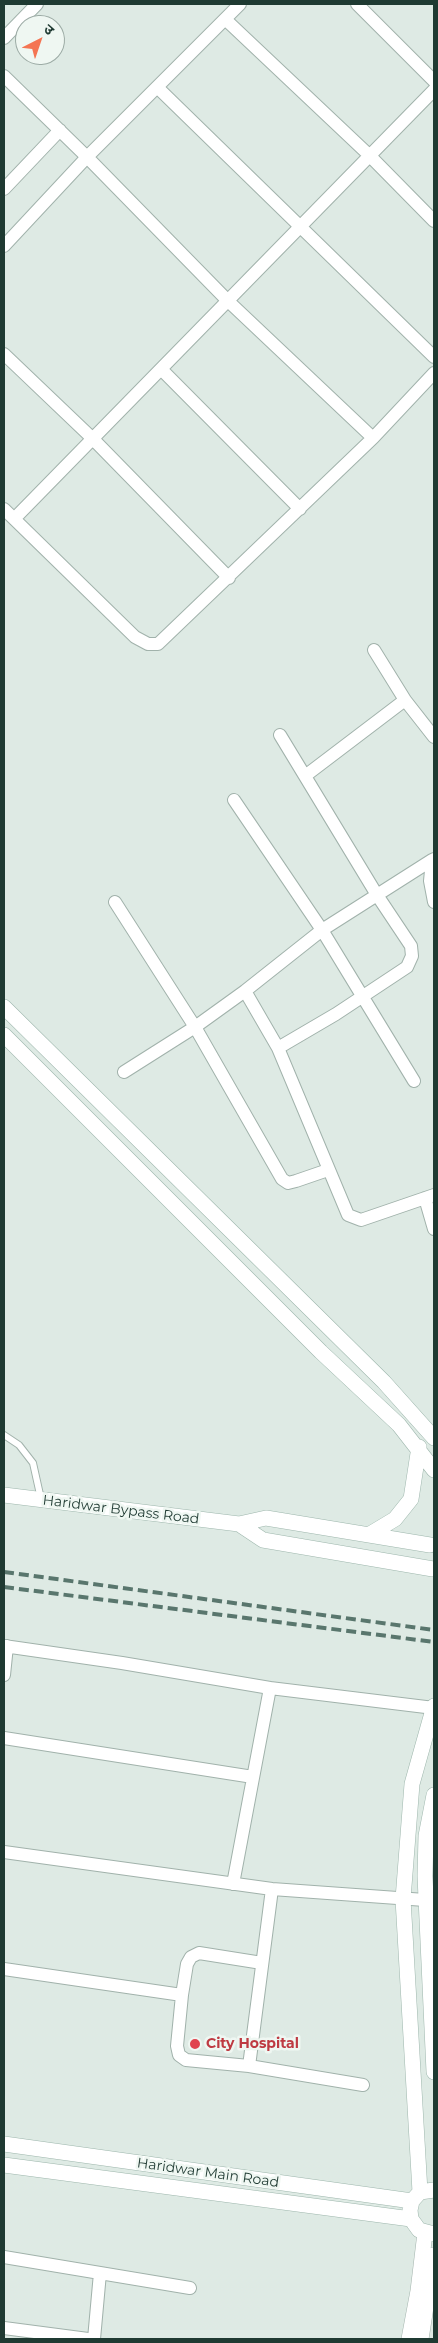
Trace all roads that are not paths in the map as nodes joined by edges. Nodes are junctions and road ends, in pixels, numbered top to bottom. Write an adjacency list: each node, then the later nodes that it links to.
1 (37, 4): 5 (street)
2 (240, 4): 4 (street)
3 (356, 4): 7 (street)
4 (225, 19): 8 (street); 11 (street)
5 (4, 38)
6 (4, 76): 10 (street)
7 (434, 81)
8 (157, 87): 12 (street); 15 (street)
9 (434, 90): 11 (street)
10 (60, 130): 12 (street); 13 (street)
11 (369, 155): 14 (street); 15 (street)
12 (87, 157): 16 (street); 17 (street)
13 (4, 189)
14 (434, 221)
15 (299, 226): 17 (street); 19 (street)
16 (4, 246)
17 (227, 300): 20 (street); 23 (street)
18 (4, 354): 22 (street)
19 (434, 357)
20 (161, 369): 22 (street); 25 (street)
21 (434, 372): 23 (street)
22 (92, 438): 26 (street); 27 (street)
23 (374, 438): 25 (street)
24 (4, 509): 26 (street)
25 (300, 509): 27 (street)
26 (14, 519): 27 (street)
27 (229, 578)
28 (374, 650): 29 (street)
29 (405, 700): 31 (street); 32 (street)
30 (280, 734): 32 (street)
31 (434, 737)
32 (305, 776): 35 (street)
33 (234, 800): 38 (street)
34 (433, 860): 35 (street); 37 (street)
35 (377, 895): 38 (street); 40 (street)
36 (115, 902): 42 (street)
37 (434, 902)
38 (322, 930): 39 (street); 40 (street)
39 (246, 991): 42 (street); 44 (street)
40 (364, 995): 44 (street); 46 (street)
41 (4, 1007): 51 (main road)
42 (195, 1027): 45 (street); 47 (street)
43 (4, 1035): 52 (main road)
44 (278, 1048): 47 (street)
45 (124, 1072)
46 (414, 1081)
47 (328, 1170): 48 (street)
48 (430, 1196): 49 (street)
49 (434, 1229)
50 (4, 1435): 55 (lane)
51 (434, 1438)
52 (419, 1447): 53 (main road); 57 (main road)
53 (434, 1470)
54 (4, 1495): 55 (main road, Haridwar Bypass Road)
55 (41, 1500): 56 (main road, Haridwar Bypass Road)
56 (239, 1524): 57 (main road, Haridwar Bypass Road); 59 (main road, Haridwar Bypass Road)
57 (370, 1534): 58 (main road, Haridwar Bypass Road)
58 (432, 1541): 59 (main road)
59 (434, 1570)
60 (5, 1646): 61 (street); 62 (street)
61 (4, 1674)
62 (270, 1688): 63 (street); 65 (street)
63 (434, 1707): 70 (main road)
64 (4, 1738): 65 (street)
65 (253, 1777): 68 (street)
66 (434, 1794): 71 (main road)
67 (4, 1854): 68 (street)
68 (233, 1884): 69 (street)
69 (272, 1889): 70 (street); 72 (street)
70 (403, 1899): 71 (street); 81 (main road)
71 (425, 1900): 76 (main road)
72 (262, 1963): 74 (street); 75 (street)
73 (4, 1969): 74 (street)
74 (182, 1995): 75 (street)
75 (249, 2066): 78 (street)
76 (434, 2066): 77 (main road)
77 (434, 2072)
78 (363, 2085)
79 (4, 2144): 81 (main road, Haridwar Main Road)
80 (4, 2165): 82 (main road, Haridwar Main Road)
81 (422, 2194): 82 (main road)
82 (411, 2219): 83 (main road)
83 (430, 2234): 93 (main road)
84 (434, 2255): 88 (main road)
85 (4, 2257): 86 (street)
86 (100, 2273): 87 (street); 92 (street)
87 (190, 2288)
88 (430, 2319): 94 (main road)
89 (4, 2328): 90 (street)
90 (21, 2335): 91 (street)
91 (88, 2339)
92 (94, 2339)
93 (409, 2339)
94 (421, 2339)

